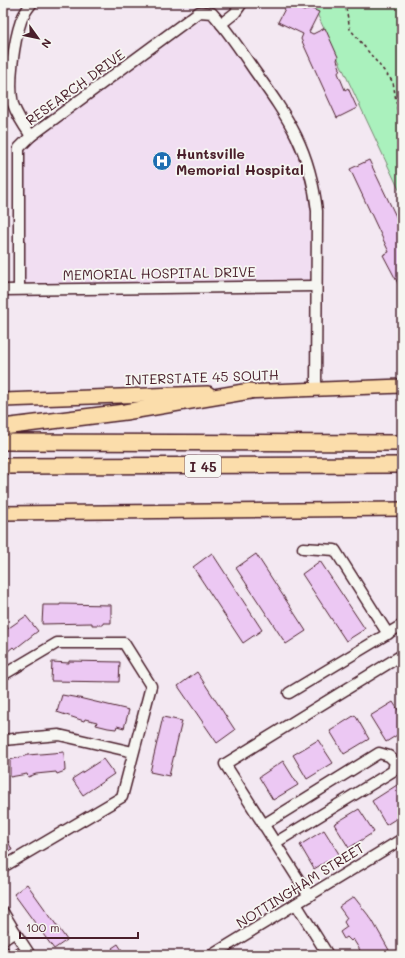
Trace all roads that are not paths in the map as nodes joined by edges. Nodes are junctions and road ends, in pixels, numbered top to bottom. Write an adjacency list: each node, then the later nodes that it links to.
1 (32, 3): 4 (street)
2 (242, 3): 3 (street)
3 (221, 24): 5 (street, RESEARCH DRIVE); 6 (street)
4 (7, 82): 5 (street)
5 (31, 136): 7 (street, RESEARCH DRIVE)
6 (316, 286): 7 (street, MEMORIAL HOSPITAL DRIVE); 10 (street)
7 (19, 289): 8 (street, MEMORIAL HOSPITAL DRIVE)
8 (3, 290)
9 (402, 386): 10 (main road, INTERSTATE 45 SOUTH)
10 (316, 389): 11 (main road, INTERSTATE 45 SOUTH)
11 (250, 391): 12 (main road, INTERSTATE 45 SOUTH); 13 (highway)
12 (3, 400)
13 (3, 427)
14 (3, 442): 15 (highway, I 45)
15 (402, 443)
16 (402, 465): 17 (highway, I 45)
17 (3, 466)
18 (402, 509): 19 (main road)
19 (3, 513)
20 (303, 548): 22 (street)
21 (402, 625): 22 (street)
22 (388, 634): 25 (street)
23 (402, 655): 29 (street)
24 (3, 675): 27 (street)
25 (289, 693)
26 (3, 740): 27 (street)
27 (134, 752): 32 (street)
28 (398, 759): 29 (street); 31 (street)
29 (263, 825): 31 (street)
30 (402, 839): 33 (street, NOTTINGHAM STREET)
31 (275, 843): 33 (street)
32 (3, 867)
33 (309, 896): 34 (street, NOTTINGHAM STREET)
34 (296, 904): 41 (street, NOTTINGHAM STREET); 42 (street)
35 (3, 912): 36 (street)
36 (15, 932): 37 (street); 40 (street)
37 (3, 940)
38 (3, 951): 39 (street)
39 (5, 955)
40 (30, 955)
41 (212, 955)
42 (328, 955)

